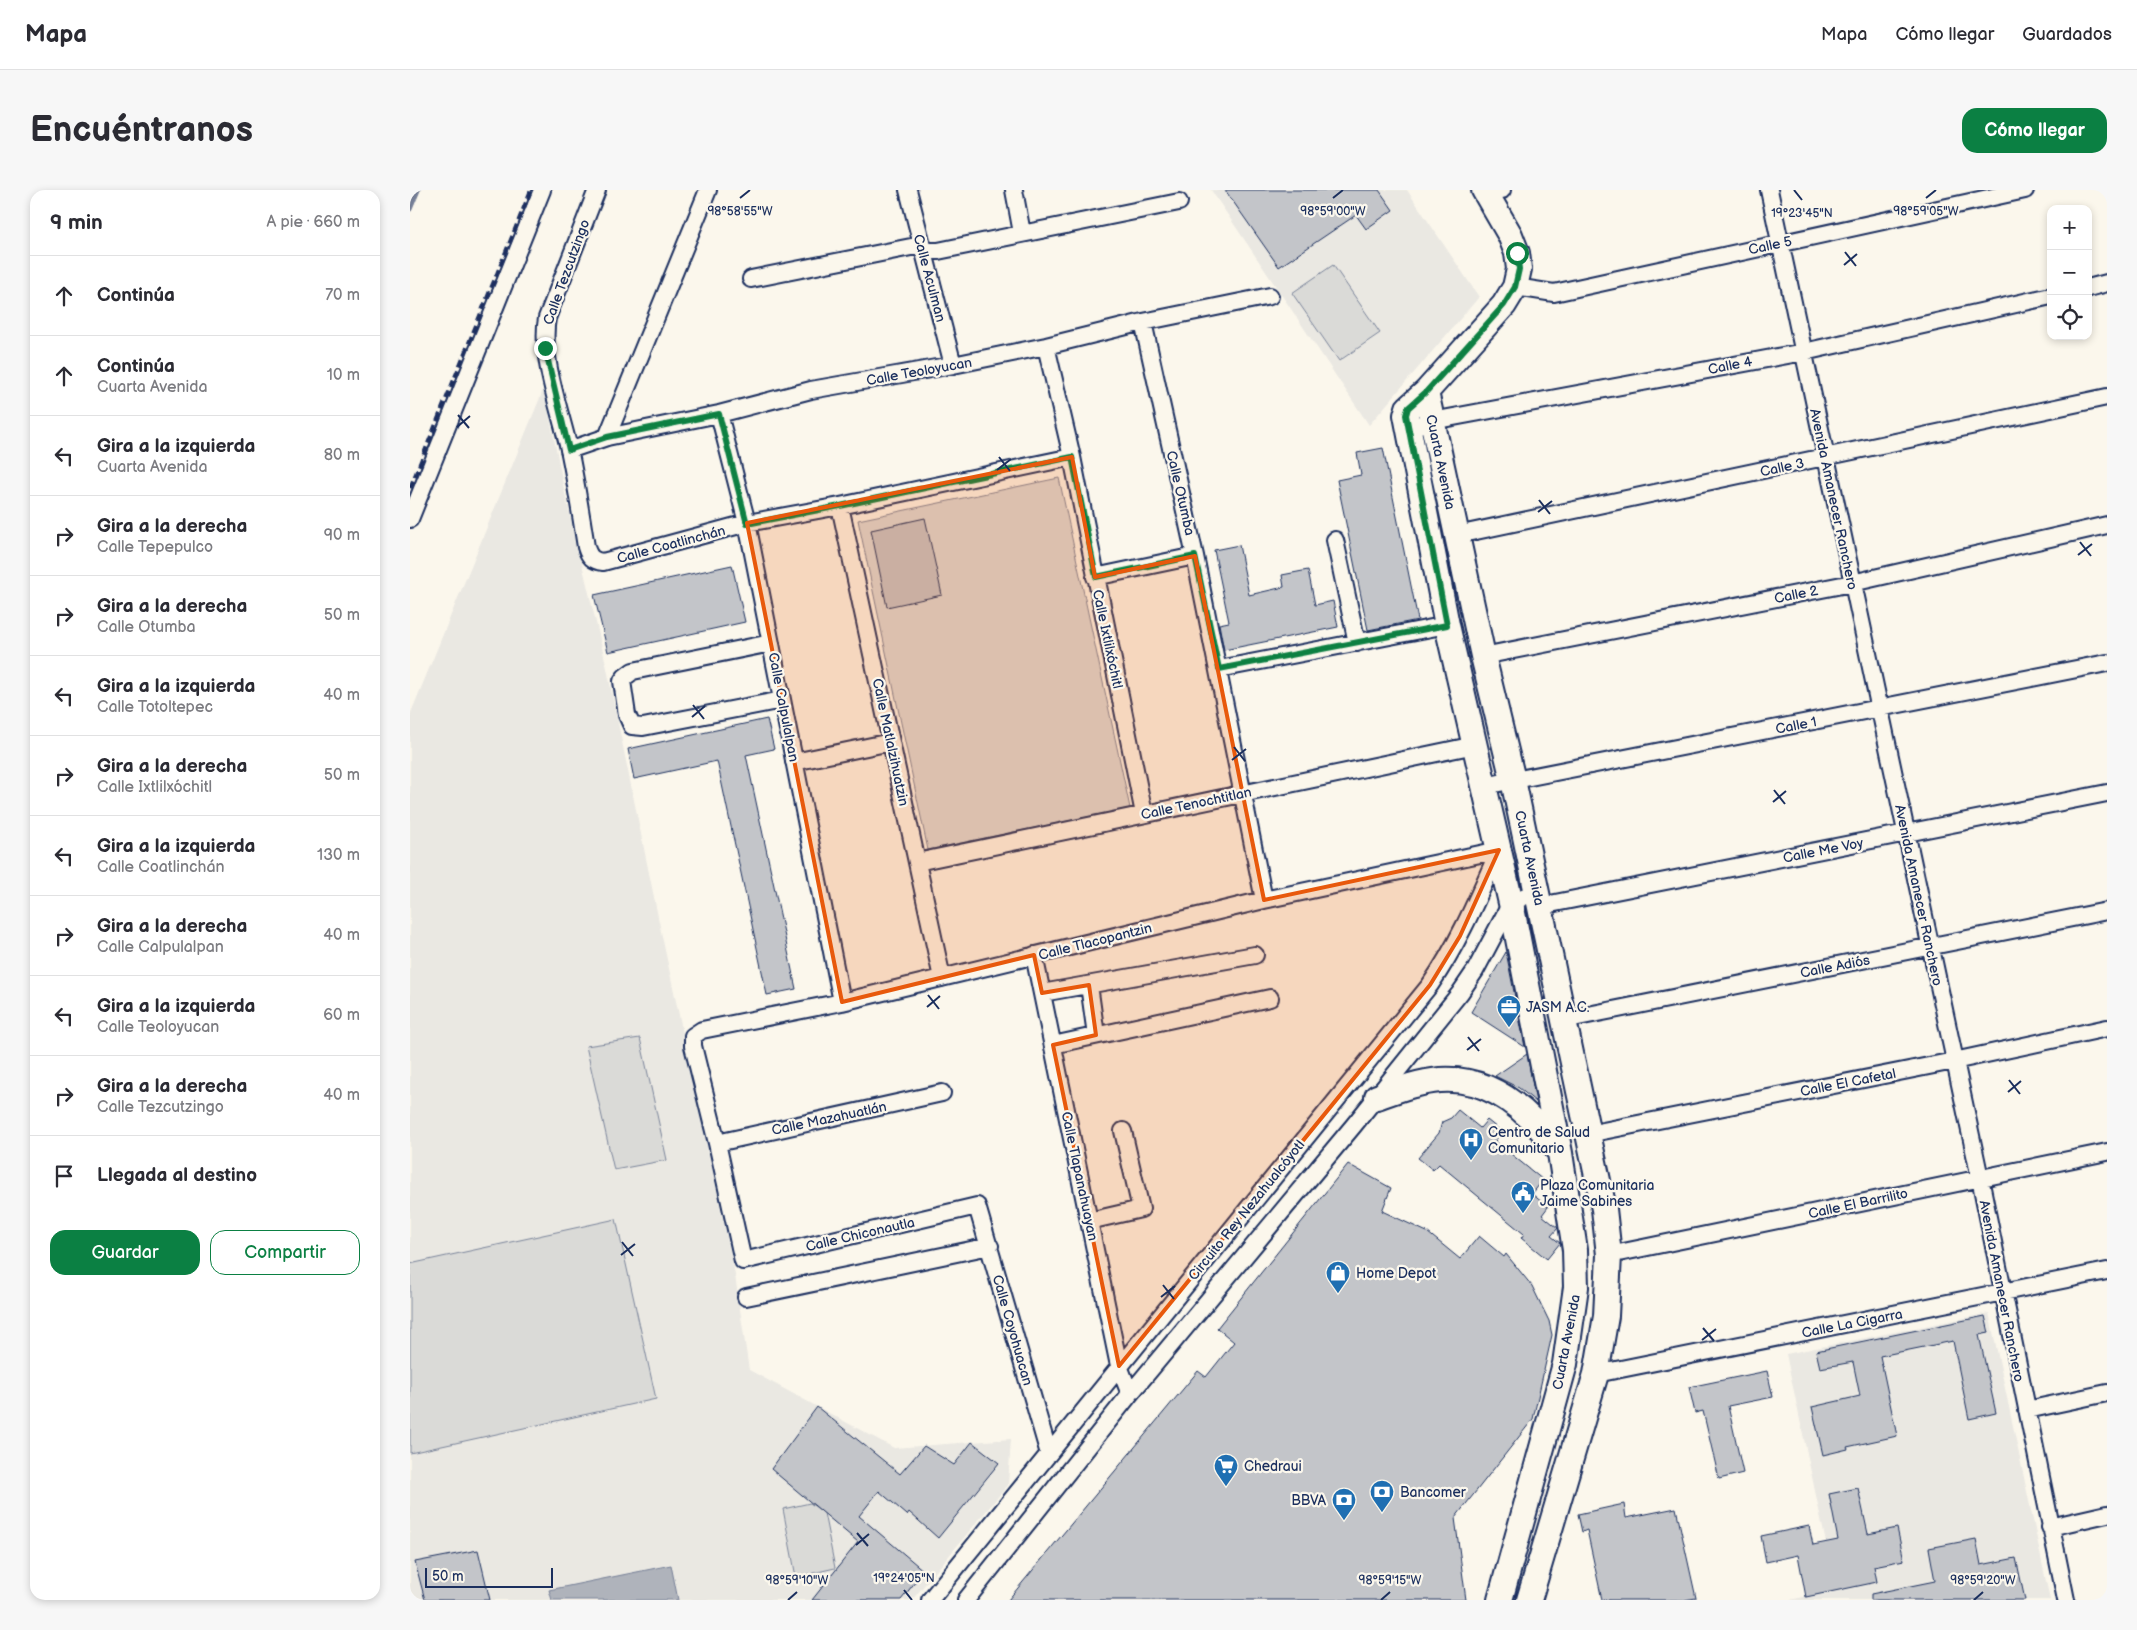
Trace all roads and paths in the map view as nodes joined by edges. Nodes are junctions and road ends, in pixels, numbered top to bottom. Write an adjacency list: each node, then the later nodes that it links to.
1 (542, 190): 33 (street)
2 (597, 190): 29 (street, Calle Tezcutzingo)
3 (708, 190): 28 (street)
4 (908, 190): 12 (street, Calle Aculman)
5 (1014, 190): 10 (street)
6 (1769, 190): 11 (street, Avenida Amanecer Ranchero)
7 (2025, 190): 11 (street, Calle 5)
8 (1491, 191): 15 (main road)
9 (1179, 202): 10 (street)
10 (1022, 233): 12 (street)
11 (1780, 243): 15 (street, Calle 5); 21 (street, Avenida Amanecer Ranchero)
12 (921, 245): 13 (street); 22 (street, Calle Aculman)
13 (751, 279)
14 (2107, 283): 16 (street)
15 (1515, 287): 23 (main road)
16 (2092, 287)
17 (1270, 296): 19 (street, Calle Teoloyucan)
18 (2047, 297): 21 (street, Calle 4)
19 (1143, 322): 20 (street, Calle Teoloyucan); 38 (street, Calle Otumba)
20 (1046, 346): 22 (street, Calle Teoloyucan); 30 (street, Calle Ixtlilxóchitl)
21 (1804, 352): 26 (street, Calle 4); 31 (street, Avenida Amanecer Ranchero)
22 (954, 365): 25 (street, Calle Teoloyucan)
23 (1426, 392): 26 (main road, Cuarta Avenida); 27 (main road, Cuarta Avenida)
24 (2107, 397): 31 (street, Calle 3)
25 (719, 414): 28 (street, Calle Teoloyucan); 34 (street, Calle Calpulalpan)
26 (1432, 421): 27 (street, Calle 4); 36 (main road, Cuarta Avenida)
27 (1408, 428): 42 (main road, Cuarta Avenida)
28 (607, 437): 29 (street, Calle Teoloyucan)
29 (569, 450): 39 (street, Calle Tezcutzingo)
30 (1072, 457): 32 (street, Calle Coatlinchán); 40 (street, Calle Ixtlilxóchitl)
31 (1826, 457): 36 (street, Calle 3); 41 (street, Avenida Amanecer Ranchero)
32 (840, 506): 34 (street, Calle Coatlinchán); 50 (street, Calle Matlalzihuatzin)
33 (410, 519)
34 (747, 524): 39 (street, Calle Coatlinchán); 43 (street, Calle Calpulalpan)
35 (2107, 525): 41 (street, Calle 2)
36 (1457, 535): 45 (main road, Cuarta Avenida)
37 (1335, 540): 44 (street)
38 (1195, 556): 40 (street); 47 (street, Calle Otumba)
39 (593, 560)
40 (1096, 577): 57 (street, Calle Ixtlilxóchitl)
41 (1852, 583): 45 (street, Calle 2); 49 (street, Avenida Amanecer Ranchero)
42 (1447, 625): 44 (street); 51 (main road, Cuarta Avenida)
43 (771, 643): 48 (street, Calle Calpulalpan); 48 (street)
44 (1357, 644): 47 (street)
45 (1483, 656): 53 (main road, Cuarta Avenida)
46 (2107, 664): 49 (street, Calle 1)
47 (1219, 669): 56 (street, Calle Otumba)
48 (782, 700): 52 (street, Calle Calpulalpan)
49 (1880, 708): 53 (street, Calle 1); 58 (street, Avenida Amanecer Ranchero)
50 (891, 742): 52 (street); 60 (street, Calle Matlalzihuatzin)
51 (1475, 745): 54 (main road, Cuarta Avenida); 56 (street, Calle Tenochtitlan)
52 (794, 762): 72 (street, Calle Calpulalpan)
53 (1513, 780): 54 (street, Calle 1); 61 (main road, Cuarta Avenida)
54 (1484, 786): 59 (main road, Cuarta Avenida)
55 (2107, 793): 58 (street, Calle Me Voy)
56 (1242, 794): 57 (street, Calle Tenochtitlan); 62 (street, Calle Otumba)
57 (1144, 814): 60 (street, Calle Tenochtitlan)
58 (1906, 834): 61 (street, Calle Me Voy); 65 (street, Avenida Amanecer Ranchero)
59 (1499, 850): 62 (street, Calle Tlacopantzin); 63 (main road, Cuarta Avenida); 93 (street, Circuito Rey Nezahualcóyotl)
60 (917, 862): 68 (street, Calle Matlalzihuatzin)
61 (1538, 899): 63 (street); 73 (main road, Cuarta Avenida)
62 (1264, 900): 67 (street, Calle Tlacopantzin)
63 (1511, 903): 79 (street, Circuito Rey Nezahualcóyotl); 84 (main road, Cuarta Avenida)
64 (2107, 911): 65 (street, Calle Adiós)
65 (1931, 947): 73 (street, Calle Adiós); 77 (street, Avenida Amanecer Ranchero)
66 (1254, 955): 69 (street)
67 (1034, 956): 68 (street, Calle Tlacopantzin); 70 (street, Calle Tlapanahuayan)
68 (942, 978): 72 (street, Calle Tlacopantzin)
69 (1089, 985): 70 (street); 75 (street)
70 (1042, 993): 76 (street, Calle Tlapanahuayan)
71 (1270, 998): 75 (street)
72 (842, 1002): 82 (street, Calle Tlacopantzin)
73 (1563, 1020): 81 (main road, Cuarta Avenida)
74 (2107, 1028): 77 (street, Calle El Cafetal)
75 (1096, 1035): 76 (street)
76 (1053, 1045): 87 (street, Calle Tlapanahuayan)
77 (1954, 1061): 81 (street, Calle El Cafetal); 85 (street, Avenida Amanecer Ranchero)
78 (942, 1093): 82 (street, Calle Mazahuatlán)
79 (1377, 1097): 84 (main road); 94 (street, Circuito Rey Nezahualcóyotl)
80 (1123, 1131): 87 (street)
81 (1588, 1134): 89 (main road, Cuarta Avenida)
82 (717, 1142): 86 (street, Calle Chiconautla)
83 (2107, 1152): 85 (street, Calle El Barrilito)
84 (1560, 1153): 103 (main road, Cuarta Avenida)
85 (1980, 1178): 89 (street, Calle El Barrilito); 91 (street, Avenida Amanecer Ranchero)
86 (977, 1206): 88 (street, Calle Coyohuacan)
87 (1089, 1221): 95 (street, Calle Tlapanahuayan)
88 (990, 1246): 92 (street); 100 (street, Calle Coyohuacan)
89 (1609, 1255): 96 (main road, Cuarta Avenida)
90 (2107, 1271): 91 (street, Calle La Cigarra)
91 (2002, 1292): 96 (street, Calle La Cigarra); 99 (street, Avenida Amanecer Ranchero)
92 (746, 1296)
93 (1172, 1300): 94 (street); 95 (street, Circuito Rey Nezahualcóyotl)
94 (1195, 1317): 98 (street, Circuito Rey Nezahualcóyotl)
95 (1119, 1366): 98 (street, Calle Tlapanahuayan); 100 (street, Circuito Rey Nezahualcóyotl)
96 (1596, 1374): 104 (main road, Cuarta Avenida)
97 (2107, 1393): 99 (street)
98 (1130, 1394): 106 (street, Circuito Rey Nezahualcóyotl)
99 (2027, 1410): 102 (street, Avenida Amanecer Ranchero)
100 (1049, 1454): 105 (street, Circuito Rey Nezahualcóyotl)
101 (2107, 1514): 102 (street)
102 (2050, 1527): 109 (street, Avenida Amanecer Ranchero)
103 (1519, 1530): 104 (main road); 107 (main road, Cuarta Avenida)
104 (1547, 1540): 108 (main road, Cuarta Avenida)
105 (930, 1600)
106 (966, 1600)
107 (1500, 1600)
108 (1529, 1600)
109 (2066, 1600)

